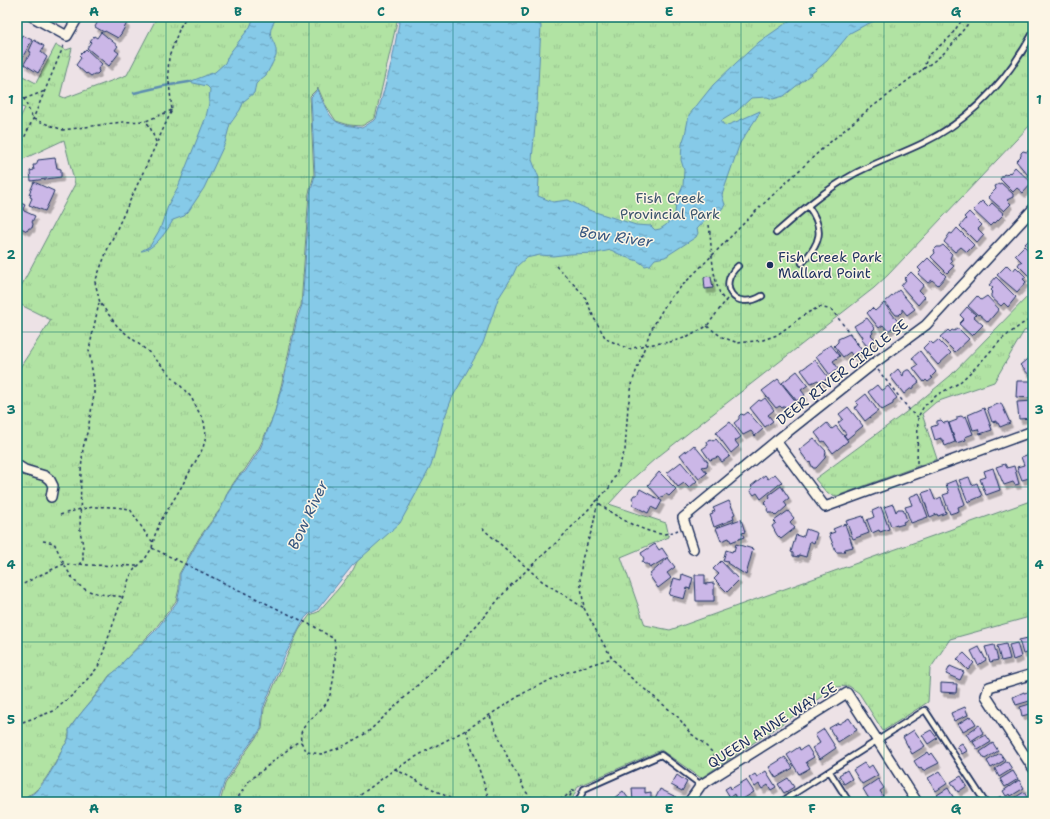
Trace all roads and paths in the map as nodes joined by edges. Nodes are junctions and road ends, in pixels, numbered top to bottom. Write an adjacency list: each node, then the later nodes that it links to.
1 (33, 17): 7 (street)
2 (78, 17): 7 (street)
3 (186, 17): 12 (path)
4 (964, 17): 8 (path)
5 (973, 17): 8 (path)
6 (1033, 33): 17 (lane)
7 (68, 36): 9 (path)
8 (923, 70): 21 (path)
9 (45, 91): 11 (path); 13 (path)
10 (17, 97): 11 (path)
11 (24, 99): 13 (path)
12 (172, 110): 14 (path); 15 (path)
13 (33, 119): 14 (path); 16 (path)
14 (146, 121): 15 (path)
15 (157, 142): 28 (path)
16 (17, 153)
17 (808, 206): 20 (lane); 22 (lane)
18 (1033, 209): 34 (street, DEER RIVER CIRCLE SE)
19 (709, 225): 21 (path)
20 (776, 233)
21 (712, 255): 27 (path); 32 (path)
22 (802, 263)
23 (556, 266): 32 (path)
24 (738, 266): 25 (lane)
25 (732, 293): 26 (lane); 27 (path)
26 (762, 296)
27 (726, 302): 31 (path)
28 (100, 303): 40 (path); 45 (path)
29 (837, 317): 31 (path)
30 (1033, 318): 36 (path)
31 (707, 326): 32 (path)
32 (645, 345): 38 (path)
33 (1033, 431): 36 (street, DEER RIVER CIRCLE SE)
34 (776, 440): 36 (street, DEER RIVER CIRCLE SE); 42 (street)
35 (17, 465): 37 (street)
36 (920, 472)
37 (51, 497)
38 (599, 498): 39 (path); 51 (path)
39 (599, 503): 42 (path); 54 (path)
40 (80, 508): 41 (path); 45 (path); 49 (path)
41 (60, 515)
42 (686, 527): 47 (street)
43 (482, 528): 51 (path)
44 (43, 541): 48 (path)
45 (153, 542): 46 (path)
46 (152, 548): 50 (path); 61 (path)
47 (693, 549)
48 (64, 564): 49 (path); 52 (path); 53 (path)
49 (80, 564): 50 (path)
50 (138, 566): 53 (path)
51 (528, 568): 54 (path); 61 (path)
52 (17, 594)
53 (123, 597): 58 (path)
54 (584, 608): 55 (path)
55 (612, 658): 57 (path); 64 (path)
56 (1033, 674): 62 (street)
57 (490, 716): 59 (path); 69 (path)
58 (17, 724)
59 (466, 730): 63 (path); 73 (path)
60 (878, 741): 64 (street, QUEEN ANNE WAY SE); 65 (lane); 82 (street, QUEEN ANNE WAY SE); 83 (lane)
61 (301, 742): 70 (path)
62 (1033, 768)
63 (395, 769): 71 (path); 72 (path)
64 (721, 772): 66 (street, QUEEN ANNE WAY SE)
65 (830, 772): 80 (lane); 81 (lane)
66 (701, 784): 67 (lane); 79 (street, QUEEN ANNE WAY SE)
67 (584, 789): 68 (path); 78 (lane)
68 (573, 790): 76 (path); 77 (path)
69 (530, 797): 74 (path); 75 (path)
70 (235, 802)
71 (352, 802)
72 (457, 802)
73 (490, 802)
74 (530, 802)
75 (544, 802)
76 (554, 802)
77 (567, 802)
78 (578, 802)
79 (690, 802)
80 (781, 802)
81 (849, 802)
82 (916, 802)
83 (985, 802)

